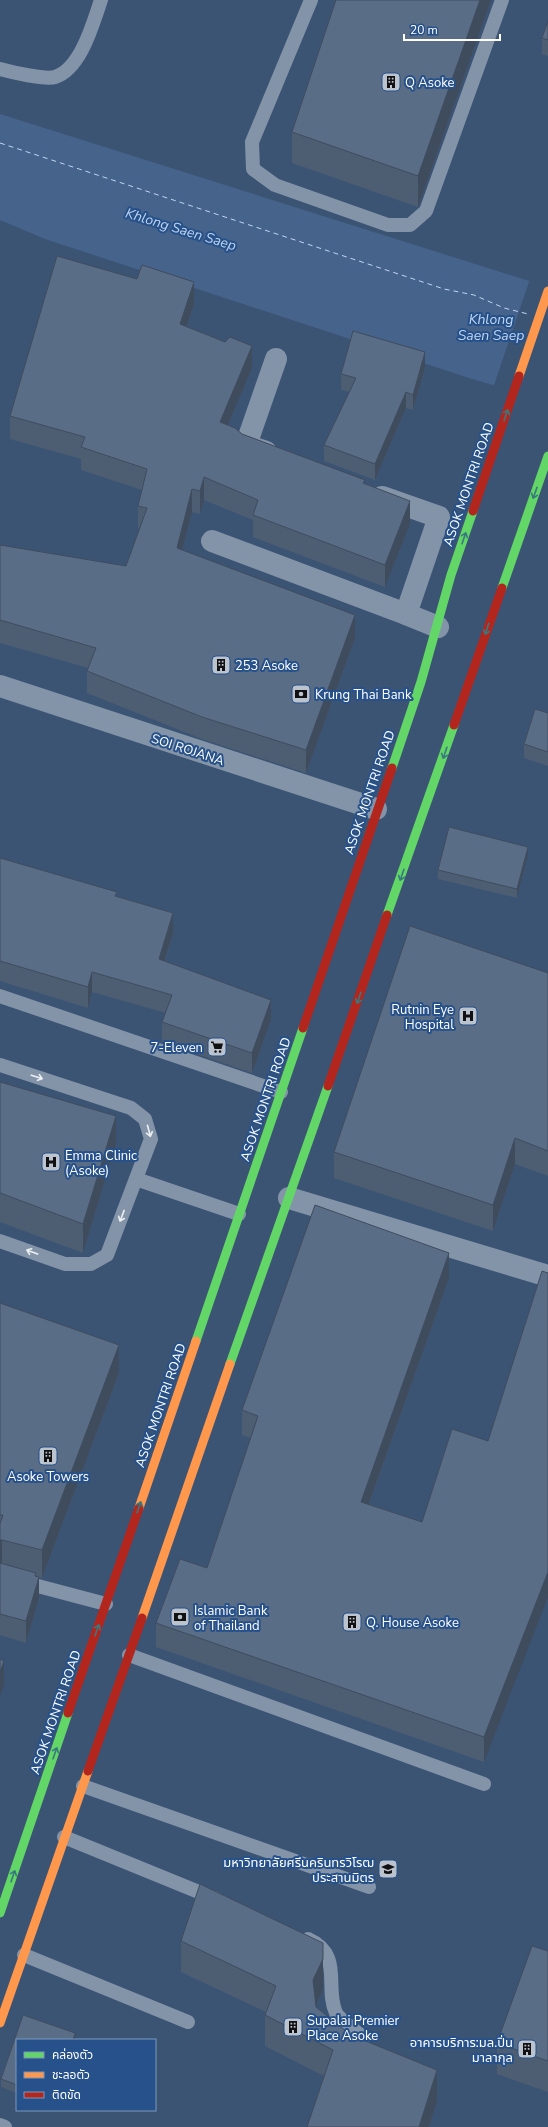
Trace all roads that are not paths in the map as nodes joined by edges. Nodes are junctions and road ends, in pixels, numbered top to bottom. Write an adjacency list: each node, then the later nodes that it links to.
1 (101, 0): 4 (lane)
2 (311, 0): 3 (lane)
3 (502, 0)
4 (0, 69)
5 (548, 291): 12 (main road, ASOK MONTRI ROAD, one-way to 5)
6 (276, 359): 8 (street)
7 (548, 456): 19 (main road, one-way to 19)
8 (282, 458)
9 (361, 488): 11 (street)
10 (212, 541): 11 (street)
11 (406, 614): 12 (street)
12 (438, 627): 14 (main road, ASOK MONTRI ROAD)
13 (0, 686): 14 (street, SOI ROJANA)
14 (376, 809): 17 (main road, ASOK MONTRI ROAD)
15 (0, 996): 17 (lane)
16 (0, 1064): 18 (lane, one-way to 18)
17 (281, 1092): 20 (main road, ASOK MONTRI ROAD)
18 (136, 1179): 20 (lane); 21 (lane, one-way to 21)
19 (289, 1198): 22 (street); 25 (main road)
20 (239, 1214): 24 (main road, ASOK MONTRI ROAD, one-way to 20)
21 (0, 1240)
22 (548, 1276)
23 (0, 1576): 24 (lane)
24 (106, 1604): 31 (main road, ASOK MONTRI ROAD, one-way to 24)
25 (129, 1655): 26 (lane); 27 (main road)
26 (484, 1784)
27 (83, 1786): 28 (main road); 29 (lane)
28 (64, 1837): 30 (lane); 33 (main road)
29 (369, 1887)
30 (226, 1904)
31 (0, 1913)
32 (297, 1934): 36 (lane)
33 (24, 1955): 34 (lane); 35 (main road)
34 (188, 2022)
35 (0, 2024)
36 (364, 2038)
37 (0, 2125): 38 (lane)
38 (5, 2127)

